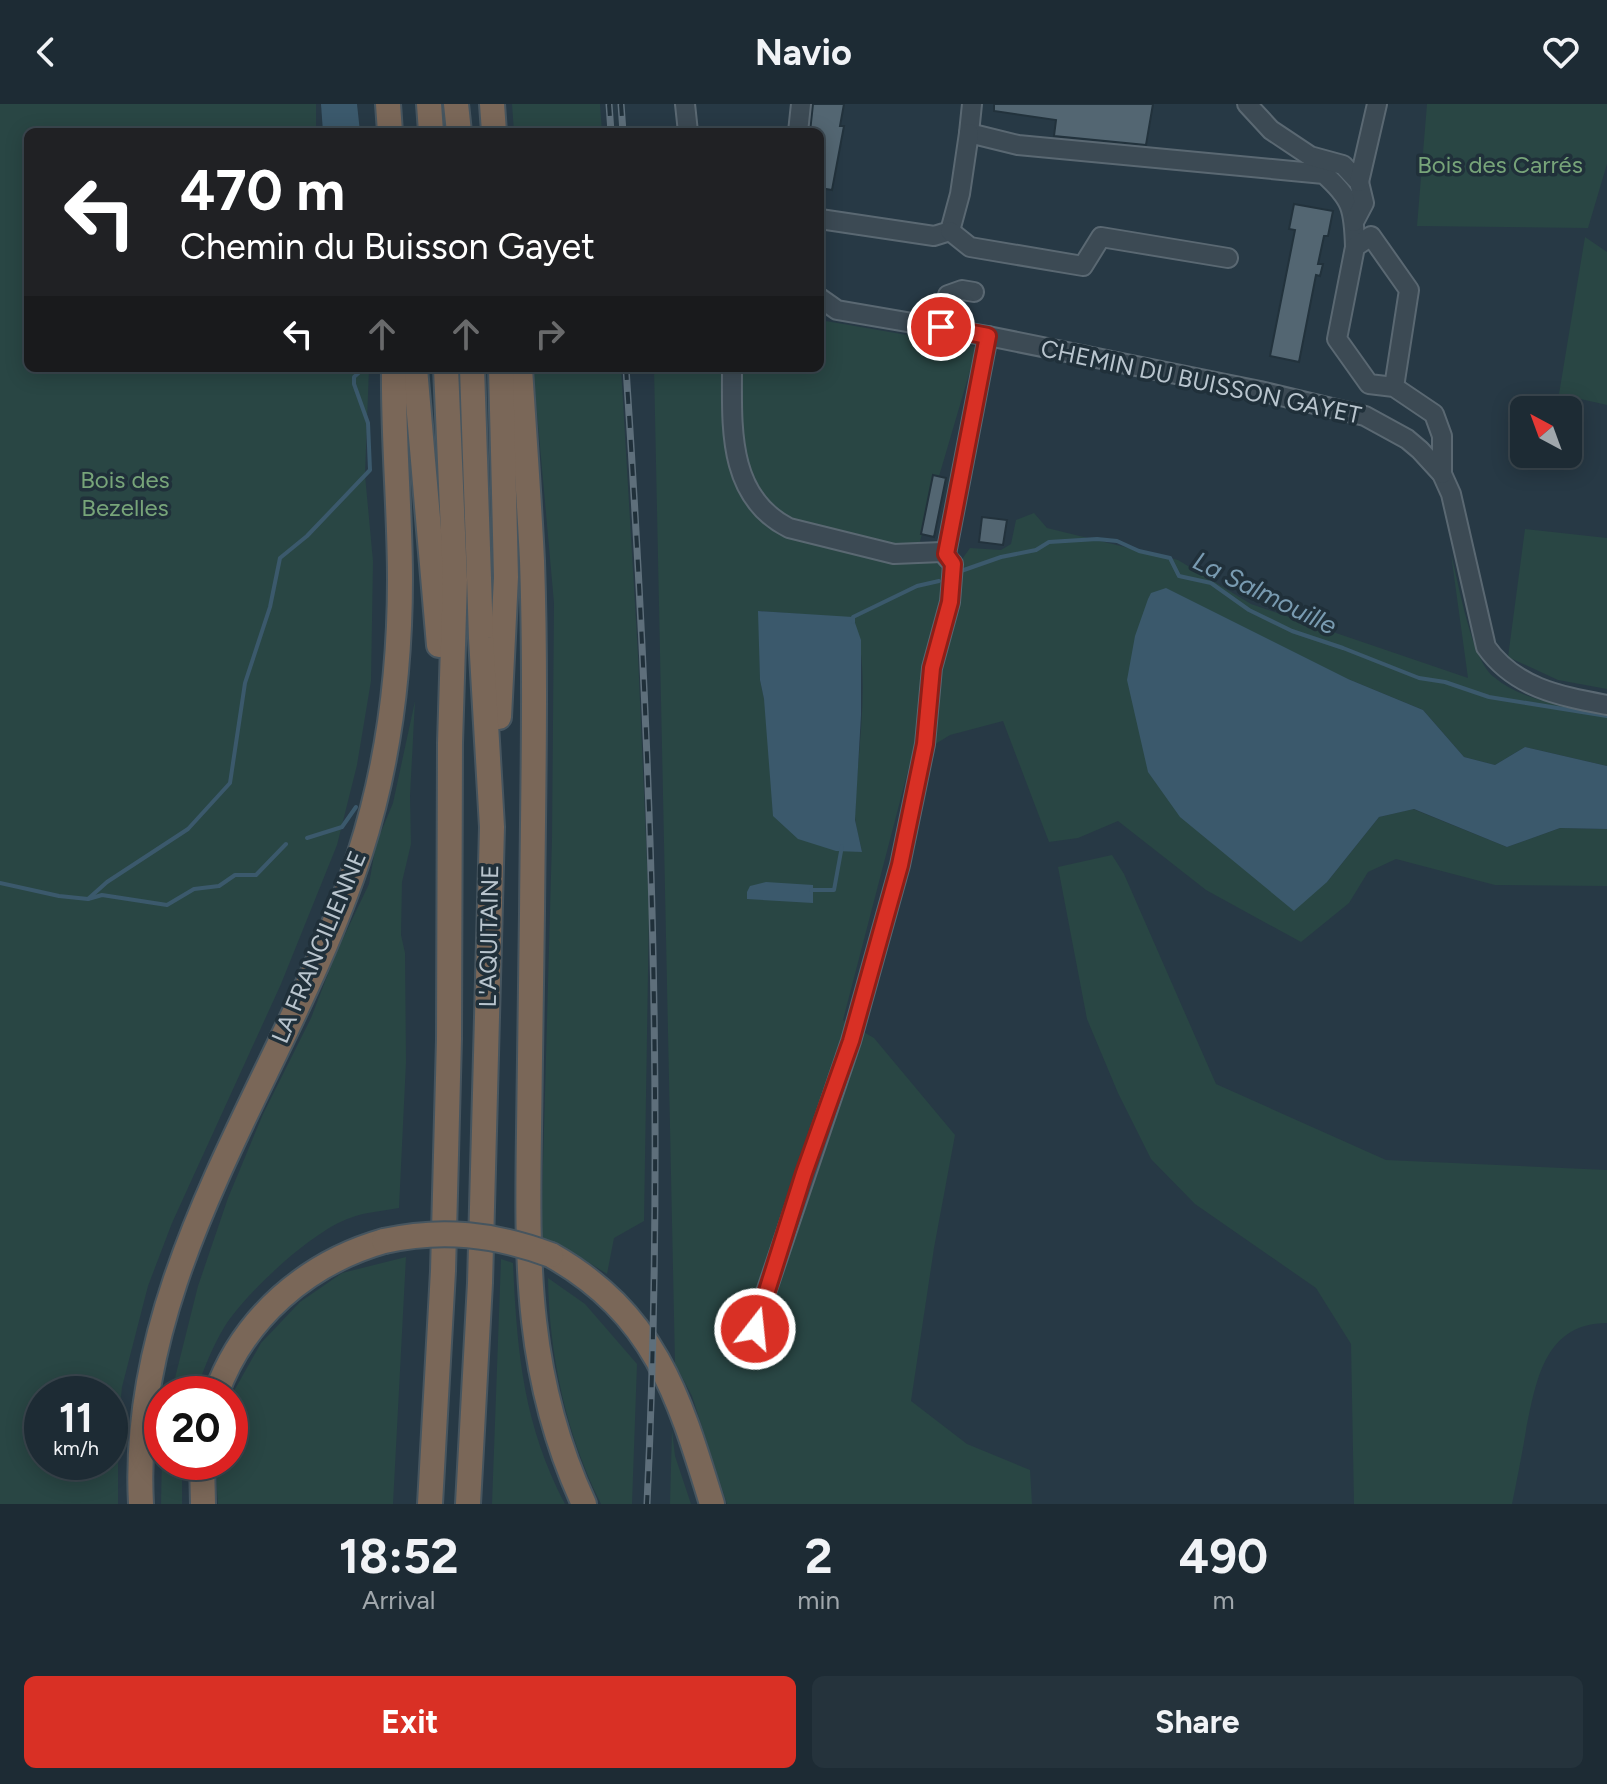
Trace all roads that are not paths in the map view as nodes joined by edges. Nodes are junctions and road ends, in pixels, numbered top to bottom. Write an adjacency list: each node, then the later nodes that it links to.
1 (388, 104): 10 (highway)
2 (429, 104): 11 (highway)
3 (456, 104): 12 (highway)
4 (492, 104): 13 (highway)
5 (685, 104): 14 (street)
6 (801, 104): 15 (street)
7 (972, 104): 16 (street)
8 (1247, 104): 17 (street)
9 (1377, 104): 17 (street)
10 (390, 128)
11 (431, 128)
12 (459, 128)
13 (494, 128)
14 (688, 128)
15 (798, 128)
16 (969, 133): 19 (street); 20 (street)
17 (1359, 182): 19 (street)
18 (824, 220): 20 (street)
19 (1354, 222): 21 (street)
20 (950, 231): 22 (street)
21 (1355, 247): 34 (street); 34 (street)
22 (1228, 258)
23 (974, 292): 25 (street)
24 (824, 301): 25 (street, CHEMIN DU BUISSON GAYET)
25 (941, 327): 26 (street, CHEMIN DU BUISSON GAYET)
26 (988, 336): 35 (street, CHEMIN DU BUISSON GAYET); 36 (street)
27 (394, 372): 43 (highway, LA FRANCILIENNE)
28 (415, 372): 38 (highway)
29 (446, 372): 38 (highway, L'AQUITAINE)
30 (472, 372): 39 (highway, L'AQUITAINE)
31 (501, 372): 39 (highway)
32 (520, 372): 47 (highway)
33 (732, 372): 36 (street)
34 (1394, 387): 35 (street)
35 (1442, 474): 37 (street, CHEMIN DU BUISSON GAYET)
36 (946, 554): 40 (street)
37 (1607, 705)
38 (450, 743): 45 (highway, L'AQUITAINE)
39 (492, 827): 46 (highway, L'AQUITAINE)
40 (750, 1351)
41 (223, 1376): 48 (highway, bridge)
42 (202, 1480): 44 (highway)
43 (141, 1504)
44 (203, 1504)
45 (430, 1504)
46 (468, 1504)
47 (584, 1504)
48 (712, 1504)

